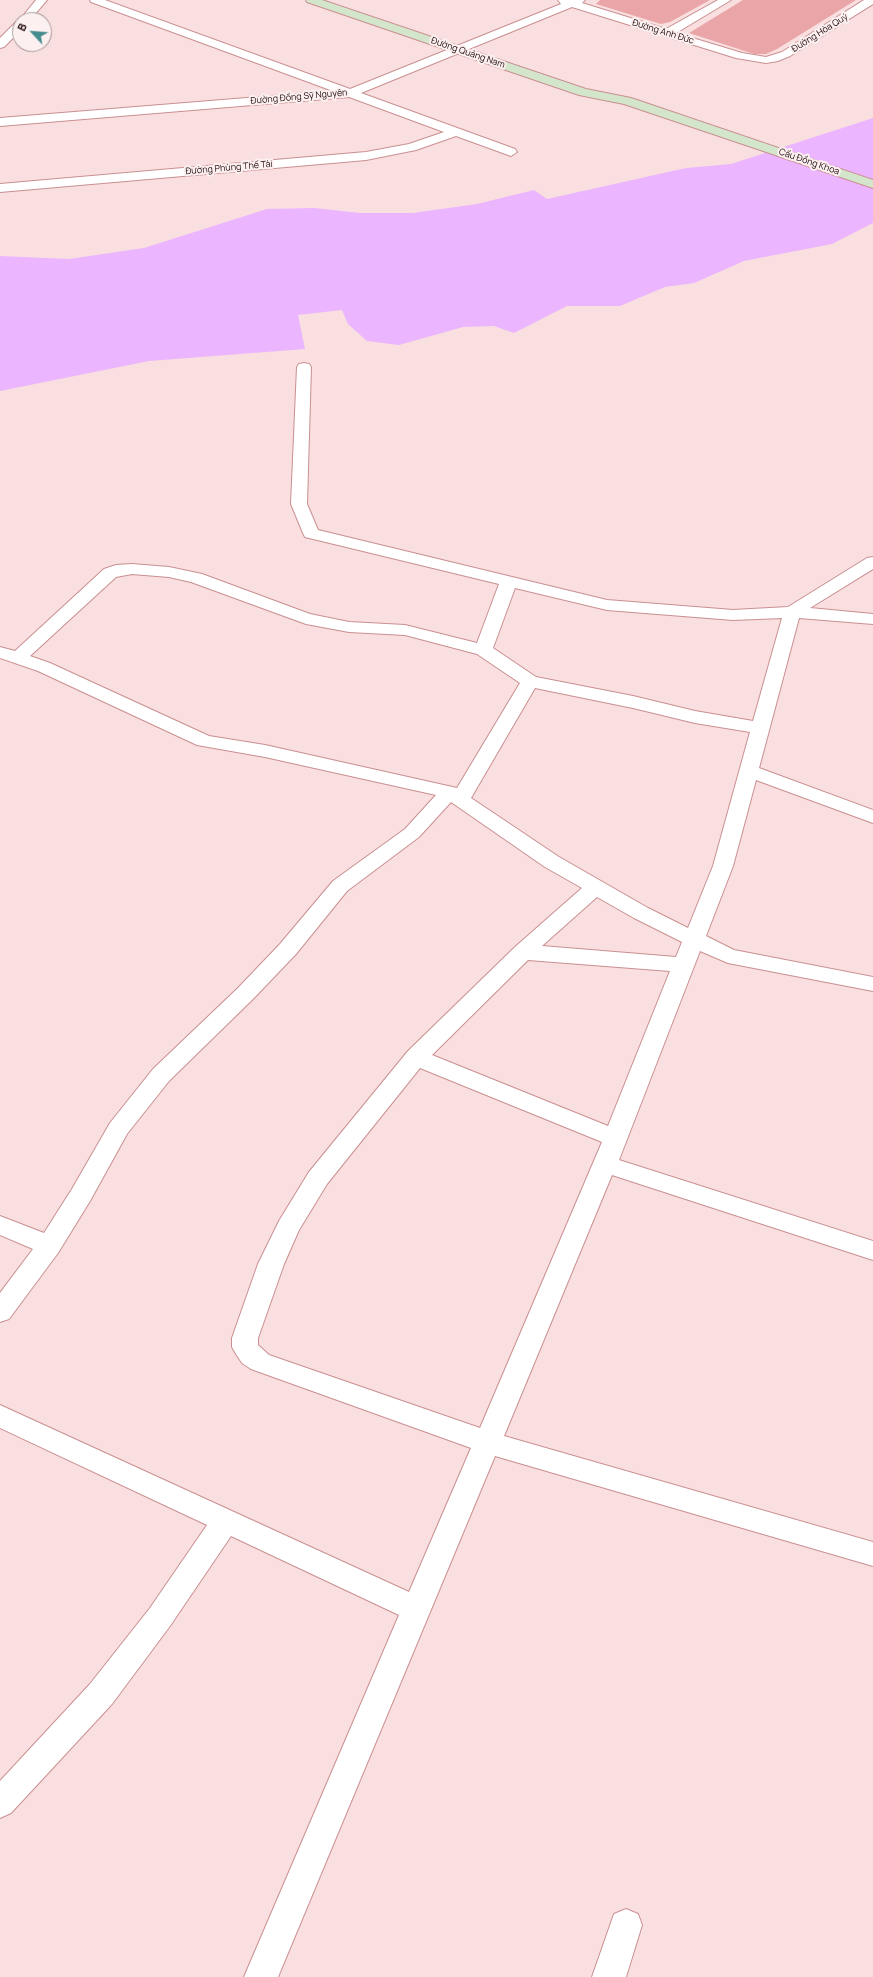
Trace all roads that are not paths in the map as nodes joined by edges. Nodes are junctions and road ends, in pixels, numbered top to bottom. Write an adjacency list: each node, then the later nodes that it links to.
1 (42, 0): 9 (street)
2 (95, 0): 16 (street)
3 (311, 0): 14 (main road, Đường Quảng Nam)
4 (343, 0): 12 (main road, Đường Quảng Nam)
5 (560, 0): 8 (street, Đường Anh Đức)
6 (726, 0): 11 (street)
7 (872, 0): 15 (street, Đường Hòa Quý)
8 (576, 2): 11 (street, Đường Anh Đức); 12 (street, Đường Đồng Sỹ Nguyên)
9 (31, 12)
10 (12, 32): 13 (street)
11 (667, 33): 15 (street, Đường Anh Đức)
12 (474, 44): 14 (street, Đường Đồng Sỹ Nguyên); 17 (main road, Đường Quảng Nam)
13 (0, 45)
14 (459, 50): 16 (street, Đường Đồng Sỹ Nguyên); 17 (main road, Đường Quảng Nam)
15 (766, 60)
16 (350, 93): 18 (street, Đường Đồng Sỹ Nguyên); 19 (street)
17 (627, 101): 20 (main road, Đường Quảng Nam)
18 (0, 122)
19 (455, 132): 21 (street); 23 (street, Đường Phùng Thế Tài)
20 (745, 141): 22 (main road, Cầu Đồng Khoa)
21 (511, 152)
22 (873, 184)
23 (0, 188)
24 (304, 367): 26 (street)
25 (873, 562): 27 (street)
26 (509, 581): 27 (street); 29 (street)
27 (792, 612): 28 (street); 32 (street)
28 (873, 618)
29 (483, 650): 30 (street); 31 (street)
30 (9, 655): 34 (street)
31 (530, 681): 32 (street); 34 (street)
32 (760, 728): 33 (street)
33 (749, 771): 35 (street); 37 (street)
34 (454, 796): 36 (street); 45 (street)
35 (873, 817)
36 (596, 887): 37 (street); 38 (street)
37 (693, 939): 39 (street); 40 (street)
38 (523, 952): 39 (street); 41 (street)
39 (683, 965): 42 (street)
40 (873, 984)
41 (416, 1057): 42 (street); 49 (street)
42 (615, 1138): 43 (street)
43 (605, 1164): 46 (street); 49 (street)
44 (0, 1225): 45 (street)
45 (49, 1246): 47 (street)
46 (873, 1251)
47 (0, 1312)
48 (0, 1416): 50 (street)
49 (486, 1442): 51 (street); 52 (street)
50 (226, 1521): 52 (street); 53 (street)
51 (873, 1554)
52 (416, 1609): 55 (street)
53 (0, 1804)
54 (626, 1925): 56 (street)
55 (261, 1977)
56 (608, 1977)

